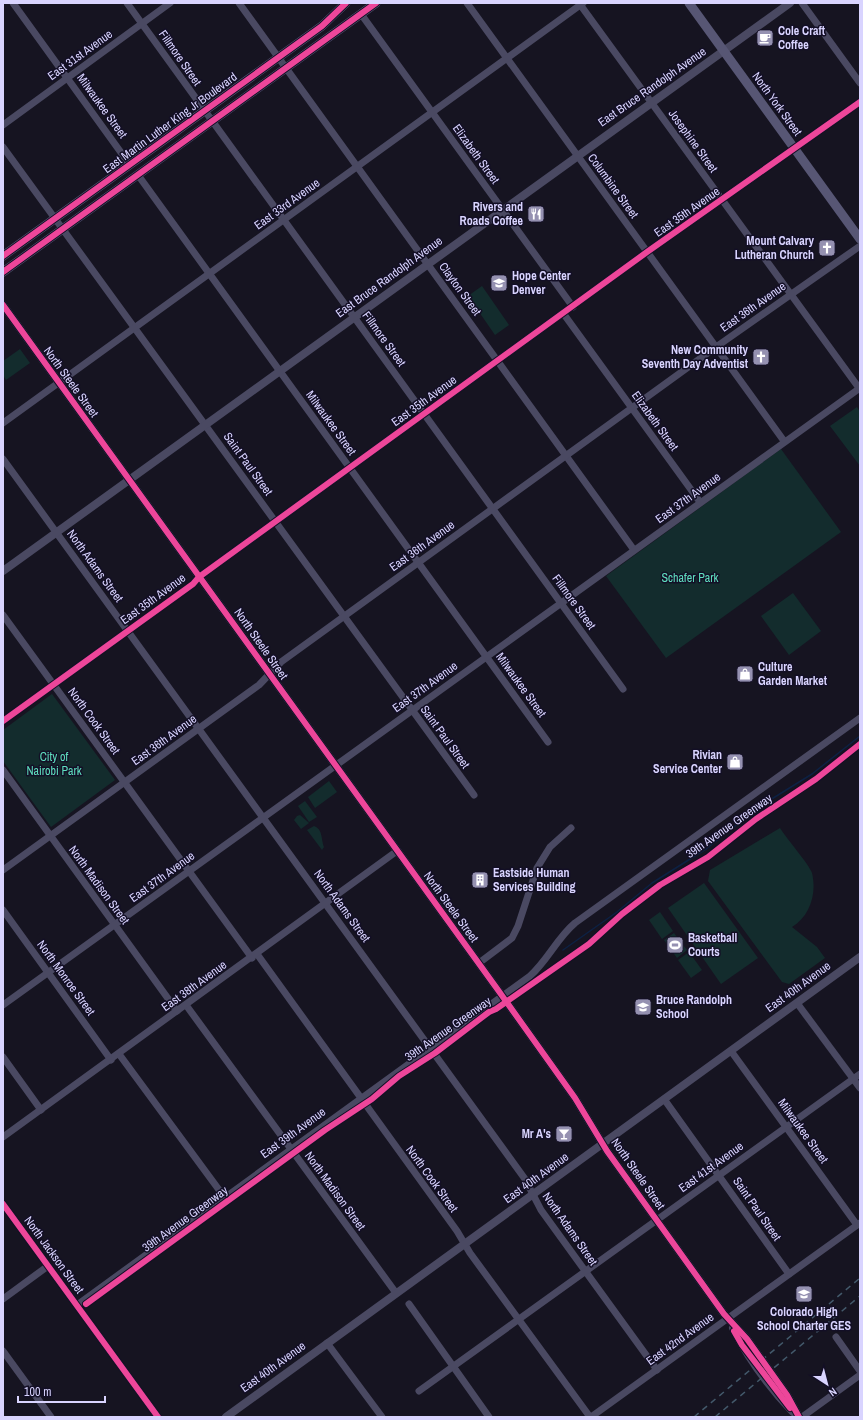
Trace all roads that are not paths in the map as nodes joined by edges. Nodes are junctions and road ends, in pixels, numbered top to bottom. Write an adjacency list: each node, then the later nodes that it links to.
1 (13, 3): 18 (street, Milwaukee Street)
2 (127, 3): 13 (street, Fillmore Street)
3 (170, 3): 13 (street, East 31st Avenue)
4 (240, 3): 15 (street, Clayton Street)
5 (346, 3): 15 (main road, East Martin Luther King Jr Boulevard)
6 (376, 3): 12 (main road, East Martin Luther King Jr Boulevard)
7 (466, 3): 16 (street, Columbine Street)
8 (689, 3): 14 (main road, North York Street)
9 (790, 3): 14 (street, East Bruce Randolph Avenue)
10 (802, 3): 19 (street)
11 (581, 4): 16 (street, East 33rd Avenue); 20 (street, Josephine Street)
12 (361, 14): 17 (main road, East Martin Luther King Jr Boulevard); 23 (street, Elizabeth Street)
13 (143, 24): 18 (street, East 31st Avenue); 22 (street, Fillmore Street)
14 (724, 51): 20 (street, East Bruce Randolph Avenue); 27 (main road, North York Street)
15 (279, 58): 17 (street, Clayton Street); 22 (main road, East Martin Luther King Jr Boulevard)
16 (507, 58): 23 (street, East 33rd Avenue); 28 (street, Columbine Street)
17 (286, 68): 24 (main road, East Martin Luther King Jr Boulevard); 30 (street, Clayton Street)
18 (68, 78): 25 (street, East 31st Avenue); 29 (street, Milwaukee Street)
19 (860, 83)
20 (651, 102): 28 (street, East Bruce Randolph Avenue); 32 (street, Josephine Street)
21 (860, 102): 27 (street, East 35th Avenue)
22 (204, 111): 24 (street, Fillmore Street); 29 (main road, East Martin Luther King Jr Boulevard)
23 (432, 112): 30 (street, East 33rd Avenue); 33 (street, Elizabeth Street)
24 (212, 122): 31 (main road, East Martin Luther King Jr Boulevard); 35 (street, Fillmore Street)
25 (3, 125)
26 (3, 147): 34 (street, Saint Paul Street)
27 (795, 149): 32 (street, East 35th Avenue); 37 (main road, North York Street)
28 (577, 156): 33 (street, East Bruce Randolph Avenue); 39 (street, Columbine Street)
29 (130, 165): 34 (main road, East Martin Luther King Jr Boulevard)
30 (357, 166): 35 (street, East 33rd Avenue); 41 (street, Clayton Street)
31 (138, 175): 36 (main road, East Martin Luther King Jr Boulevard); 43 (street, Milwaukee Street)
32 (722, 200): 39 (street, East 35th Avenue); 44 (street, Josephine Street)
33 (502, 210): 41 (street, East Bruce Randolph Avenue); 46 (street, Elizabeth Street)
34 (55, 219): 36 (street, Saint Paul Street); 40 (main road, East Martin Luther King Jr Boulevard)
35 (283, 220): 43 (street, East 33rd Avenue); 48 (street, Fillmore Street)
36 (63, 230): 42 (main road, East Martin Luther King Jr Boulevard); 49 (street, Saint Paul Street)
37 (860, 239)
38 (860, 246): 44 (street, East 36th Avenue)
39 (648, 252): 46 (street, East 35th Avenue); 50 (street, Columbine Street)
40 (3, 256)
41 (428, 264): 48 (street, East Bruce Randolph Avenue); 51 (street, Clayton Street)
42 (3, 272)
43 (208, 274): 49 (street, East 33rd Avenue); 52 (street, Milwaukee Street)
44 (791, 294): 50 (street, East 36th Avenue); 54 (street, Josephine Street)
45 (3, 305): 53 (street, North Steele Street)
46 (573, 306): 47 (street, East 35th Avenue)
47 (563, 313): 51 (street, East 35th Avenue); 55 (street, Elizabeth Street)
48 (354, 317): 52 (street, East Bruce Randolph Avenue); 56 (street, Fillmore Street)
49 (135, 328): 53 (street, East 33rd Avenue); 58 (street, Saint Paul Street)
50 (716, 347): 55 (street, East 36th Avenue); 59 (street, Columbine Street)
51 (498, 361): 56 (street, East 35th Avenue); 60 (street, Clayton Street)
52 (279, 371): 58 (street, East Bruce Randolph Avenue); 62 (street, Milwaukee Street)
53 (58, 383): 57 (street, East 33rd Avenue); 63 (street, North Steele Street)
54 (859, 388): 59 (street, East 37th Avenue)
55 (632, 408): 60 (street, East 36th Avenue); 64 (street, Elizabeth Street)
56 (425, 413): 62 (street, East 35th Avenue); 65 (street, Fillmore Street)
57 (3, 423)
58 (205, 425): 63 (street, East Bruce Randolph Avenue); 66 (street, Saint Paul Street)
59 (784, 441): 64 (street, East 37th Avenue)
60 (566, 456): 65 (street, East 36th Avenue); 68 (street, Clayton Street)
61 (3, 459): 67 (street, North Adams Street)
62 (350, 468): 66 (street, East 35th Avenue); 69 (street, Milwaukee Street)
63 (129, 480): 67 (street, East Bruce Randolph Avenue); 71 (street, North Steele Street)
64 (700, 502): 68 (street, East 37th Avenue)
65 (494, 508): 69 (street, East 36th Avenue); 72 (street, Fillmore Street)
66 (275, 522): 71 (street, East 35th Avenue); 74 (street, Saint Paul Street)
67 (57, 532): 70 (street, East Bruce Randolph Avenue); 75 (street, North Adams Street)
68 (634, 550): 72 (street, East 37th Avenue)
69 (418, 562): 74 (street, East 36th Avenue); 76 (street, Milwaukee Street)
70 (3, 571)
71 (199, 577): 75 (street, East 35th Avenue); 77 (street, North Steele Street)
72 (561, 602): 76 (street, East 37th Avenue); 79 (street, Fillmore Street)
73 (3, 615): 78 (street, North Cook Street)
74 (344, 617): 77 (street, East 36th Avenue); 80 (street, Saint Paul Street)
75 (128, 631): 78 (street, East 35th Avenue); 83 (street, North Adams Street)
76 (486, 656): 80 (street, East 37th Avenue); 84 (street, Milwaukee Street)
77 (268, 674): 83 (street, East 36th Avenue); 85 (street, North Steele Street)
78 (54, 685): 82 (street, East 35th Avenue); 87 (street, North Cook Street)
79 (623, 689)
80 (412, 710): 85 (street, East 37th Avenue); 88 (street, Saint Paul Street)
81 (860, 718): 102 (street, East 39th Avenue)
82 (3, 721)
83 (198, 728): 87 (street, East 36th Avenue); 89 (street, North Adams Street)
84 (548, 742)
85 (335, 766): 89 (street, East 37th Avenue); 92 (street, North Steele Street)
86 (3, 770): 91 (street, North Madison Street)
87 (124, 782): 91 (street, East 36th Avenue); 94 (street, North Cook Street)
88 (474, 796)
89 (263, 818): 94 (street, East 37th Avenue); 95 (street, North Adams Street)
90 (571, 828): 100 (street)
91 (51, 836): 93 (street, East 36th Avenue); 97 (street, North Madison Street)
92 (397, 851): 95 (street, East 38th Avenue); 100 (street, North Steele Street)
93 (3, 870)
94 (189, 871): 97 (street, East 37th Avenue); 98 (street, North Cook Street)
95 (326, 903): 98 (street, East 38th Avenue); 107 (street, North Adams Street)
96 (3, 910): 101 (street, North Monroe Street)
97 (114, 924): 101 (street, East 37th Avenue); 106 (street, North Madison Street)
98 (254, 956): 105 (street, East 38th Avenue); 115 (street, North Cook Street)
99 (860, 957): 103 (street, East 40th Avenue)
100 (479, 964): 102 (street, North Steele Street)
101 (48, 972): 104 (street, East 37th Avenue); 111 (street, North Monroe Street)
102 (504, 999): 107 (street, East 39th Avenue); 120 (street, North Steele Street)
103 (797, 1003): 108 (street, East 40th Avenue); 113 (street)
104 (3, 1005)
105 (186, 1005): 106 (street, East 38th Avenue); 121 (street, North Madison Street)
106 (177, 1012): 109 (street, East 38th Avenue)
107 (431, 1047): 115 (street, East 39th Avenue); 123 (street, North Adams Street)
108 (731, 1051): 116 (street, East 40th Avenue); 118 (street, Milwaukee Street)
109 (119, 1054): 111 (street, East 38th Avenue); 124 (street)
110 (3, 1057): 117 (street)
111 (111, 1060): 117 (street, East 38th Avenue)
112 (860, 1074): 113 (street, East 41st Avenue)
113 (853, 1079): 114 (street); 118 (street, East 41st Avenue)
114 (860, 1088)
115 (360, 1098): 121 (street, East 39th Avenue); 128 (street, North Cook Street)
116 (664, 1099): 120 (street, East 40th Avenue); 122 (street, Saint Paul Street)
117 (41, 1110): 119 (street, East 38th Avenue)
118 (786, 1127): 122 (street, East 41st Avenue); 127 (street, Milwaukee Street)
119 (3, 1137)
120 (602, 1144): 123 (street, East 40th Avenue); 126 (street, North Steele Street)
121 (290, 1149): 124 (street, East 39th Avenue); 132 (street, North Madison Street)
122 (719, 1175): 126 (street, East 41st Avenue); 131 (street, Saint Paul Street)
123 (533, 1194): 128 (street, East 40th Avenue); 130 (street, North Adams Street)
124 (225, 1198): 135 (street, East 39th Avenue)
125 (3, 1204): 129 (street, North Jackson Street)
126 (657, 1220): 130 (street, East 41st Avenue); 136 (street, North Steele Street)
127 (859, 1224): 131 (street, East 42nd Avenue)
128 (464, 1243): 132 (street, East 40th Avenue); 137 (street, North Cook Street)
129 (48, 1266): 133 (street); 135 (street, North Jackson Street)
130 (586, 1271): 137 (street, East 41st Avenue); 142 (street, North Adams Street)
131 (790, 1274): 136 (street, East 42nd Avenue)
132 (396, 1293): 139 (street, East 40th Avenue)
133 (3, 1299)
134 (409, 1304): 141 (street)
135 (77, 1305): 147 (street, North Jackson Street)
136 (728, 1318): 142 (street, East 42nd Avenue); 152 (street, North Steele Street)
137 (519, 1319): 141 (street, East 41st Avenue); 151 (street, North Cook Street)
138 (836, 1337): 143 (street)
139 (327, 1343): 148 (street, East 40th Avenue); 149 (street)
140 (3, 1351): 146 (street)
141 (453, 1367): 145 (street, East 41st Avenue); 150 (street)
142 (656, 1370): 151 (street, East 42nd Avenue)
143 (860, 1372)
144 (860, 1376): 153 (street)
145 (419, 1391)
146 (51, 1417)
147 (158, 1417)
148 (226, 1417)
149 (382, 1417)
150 (489, 1417)
151 (591, 1417)
152 (798, 1417)
153 (802, 1417)

